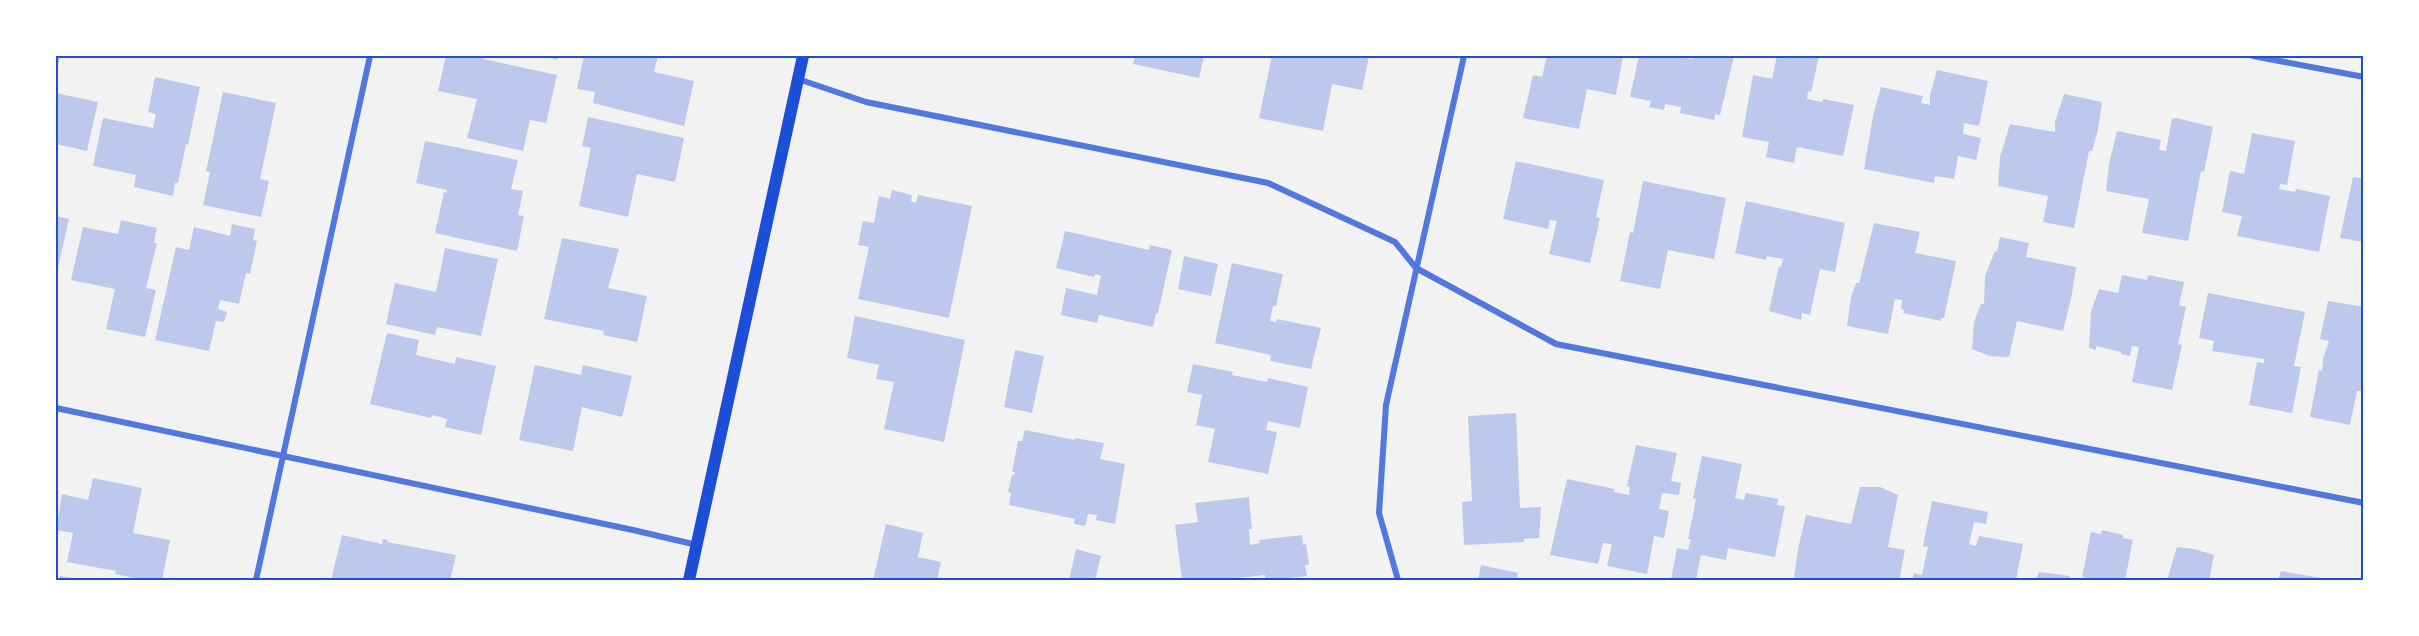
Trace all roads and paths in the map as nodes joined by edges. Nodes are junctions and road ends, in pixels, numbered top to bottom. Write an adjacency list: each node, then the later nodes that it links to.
1 (370, 56): 9 (street)
2 (803, 56): 6 (main road)
3 (1464, 56): 7 (street)
4 (2253, 56): 5 (street)
5 (2364, 77)
6 (798, 80): 7 (street); 11 (main road)
7 (1416, 268): 10 (street); 14 (street)
8 (56, 408): 9 (street)
9 (283, 456): 11 (street); 12 (street)
10 (2364, 503)
11 (697, 545): 13 (main road)
12 (256, 580)
13 (689, 580)
14 (1398, 580)

